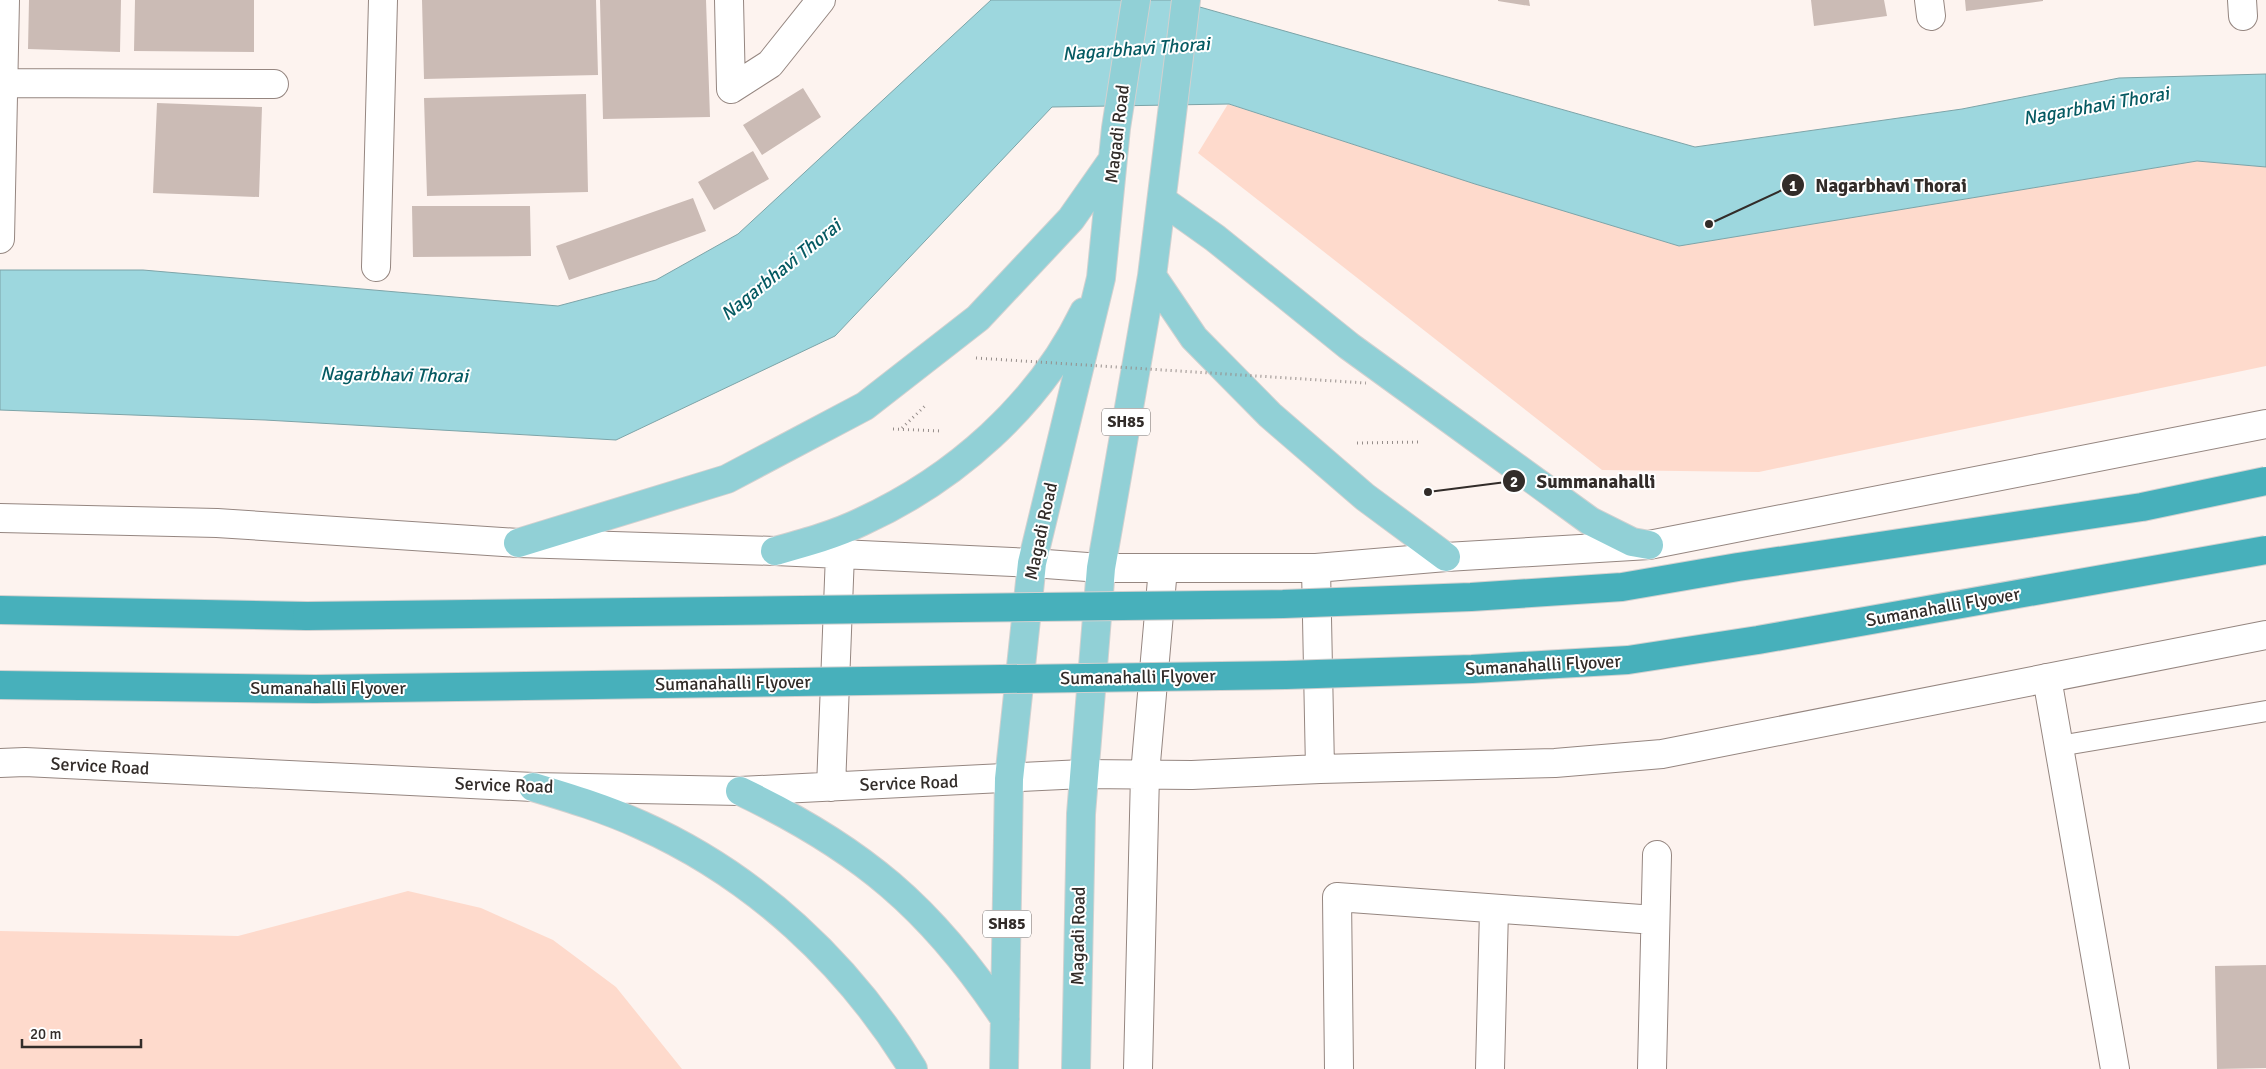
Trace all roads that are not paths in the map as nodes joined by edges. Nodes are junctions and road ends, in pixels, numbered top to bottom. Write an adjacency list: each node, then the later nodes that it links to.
1 (5, 0): 7 (street)
2 (383, 0): 12 (street)
3 (729, 0): 4 (street)
4 (821, 0)
5 (1136, 0): 9 (main road, Magadi Road / SH85)
6 (1186, 0): 10 (main road, Magadi Road / SH85)
7 (4, 82): 8 (street); 11 (street)
8 (274, 84)
9 (1113, 159): 14 (main road, Magadi Road / SH85); 18 (main road)
10 (1163, 202): 13 (main road, Magadi Road / SH85); 19 (main road)
11 (0, 239)
12 (376, 267)
13 (1152, 276): 23 (main road); 25 (main road, Magadi Road / SH85)
14 (1101, 278): 21 (main road); 24 (main road, Magadi Road / SH85)
15 (2266, 424): 19 (street)
16 (2266, 481): 28 (highway, bridge)
17 (0, 518): 18 (street)
18 (518, 543): 21 (street)
19 (1649, 545): 23 (street)
20 (2266, 550): 31 (highway, Sumanahalli Flyover, bridge)
21 (775, 551): 22 (street)
22 (840, 554): 24 (street); 40 (street)
23 (1446, 557): 27 (street)
24 (1032, 562): 25 (street); 38 (main road, Magadi Road / SH85)
25 (1101, 568): 26 (street); 36 (main road, Magadi Road / SH85)
26 (1163, 568): 27 (street); 37 (street)
27 (1316, 568): 35 (street)
28 (0, 610)
29 (2266, 635): 30 (street, Service Road)
30 (2047, 678): 33 (street); 35 (street, Service Road)
31 (0, 685)
32 (2266, 711): 33 (lane)
33 (2059, 746): 53 (street)
34 (0, 763): 39 (street, Service Road)
35 (1320, 769): 37 (street, Service Road)
36 (1084, 774): 37 (street, Service Road); 38 (street, Service Road); 48 (main road, Magadi Road / SH85)
37 (1145, 774): 49 (street)
38 (1009, 779): 40 (street, Service Road); 45 (main road, Magadi Road / SH85)
39 (533, 787): 41 (street, Service Road); 46 (main road)
40 (831, 787): 41 (street, Service Road)
41 (740, 790): 45 (main road)
42 (1657, 855): 44 (street)
43 (1494, 910): 44 (street); 50 (street); 51 (street)
44 (1655, 920): 52 (street)
45 (1005, 1019): 47 (main road, Magadi Road / SH85)
46 (913, 1069)
47 (1004, 1069)
48 (1076, 1069)
49 (1138, 1069)
50 (1339, 1069)
51 (1490, 1069)
52 (1652, 1069)
53 (2115, 1069)

